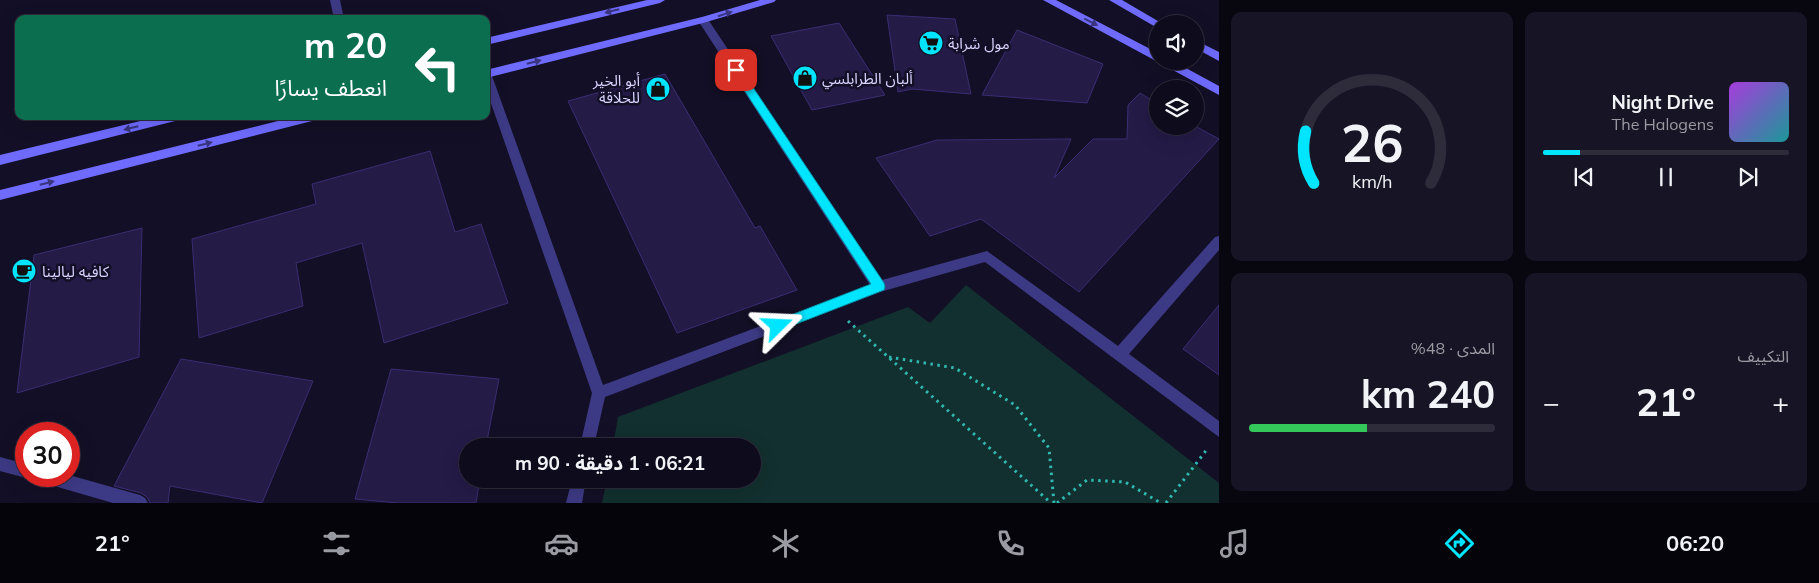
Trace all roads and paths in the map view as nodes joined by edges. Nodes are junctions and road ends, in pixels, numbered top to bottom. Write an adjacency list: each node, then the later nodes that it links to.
1 (335, 0): 6 (street)
2 (660, 0): 9 (street, one-way to 9)
3 (772, 0): 8 (street, one-way to 3)
4 (1048, 0): 11 (street, one-way to 11)
5 (1114, 0): 7 (street)
6 (338, 15)
7 (1149, 19)
8 (703, 20): 14 (street, one-way to 8); 22 (street)
9 (490, 41)
10 (1204, 49): 12 (street)
11 (1149, 53)
12 (1219, 57)
13 (1180, 70): 16 (street)
14 (490, 73)
15 (490, 85): 26 (street)
16 (1219, 91)
17 (163, 120): 19 (street, one-way to 19)
18 (300, 120): 20 (street, one-way to 18)
19 (0, 160)
20 (0, 195)
21 (1219, 241): 24 (street)
22 (879, 287): 23 (street); 24 (street)
23 (831, 305): 25 (path); 26 (street)
24 (1119, 355): 27 (street)
25 (888, 357): 35 (path); 35 (path)
26 (599, 393): 28 (street)
27 (1216, 436): 37 (path)
28 (589, 438)
29 (0, 464): 30 (street)
30 (15, 468)
31 (80, 486): 33 (street)
32 (577, 488): 34 (street)
33 (140, 503)
34 (574, 503)
35 (1054, 503): 36 (path)
36 (1160, 503)
37 (1166, 503)

